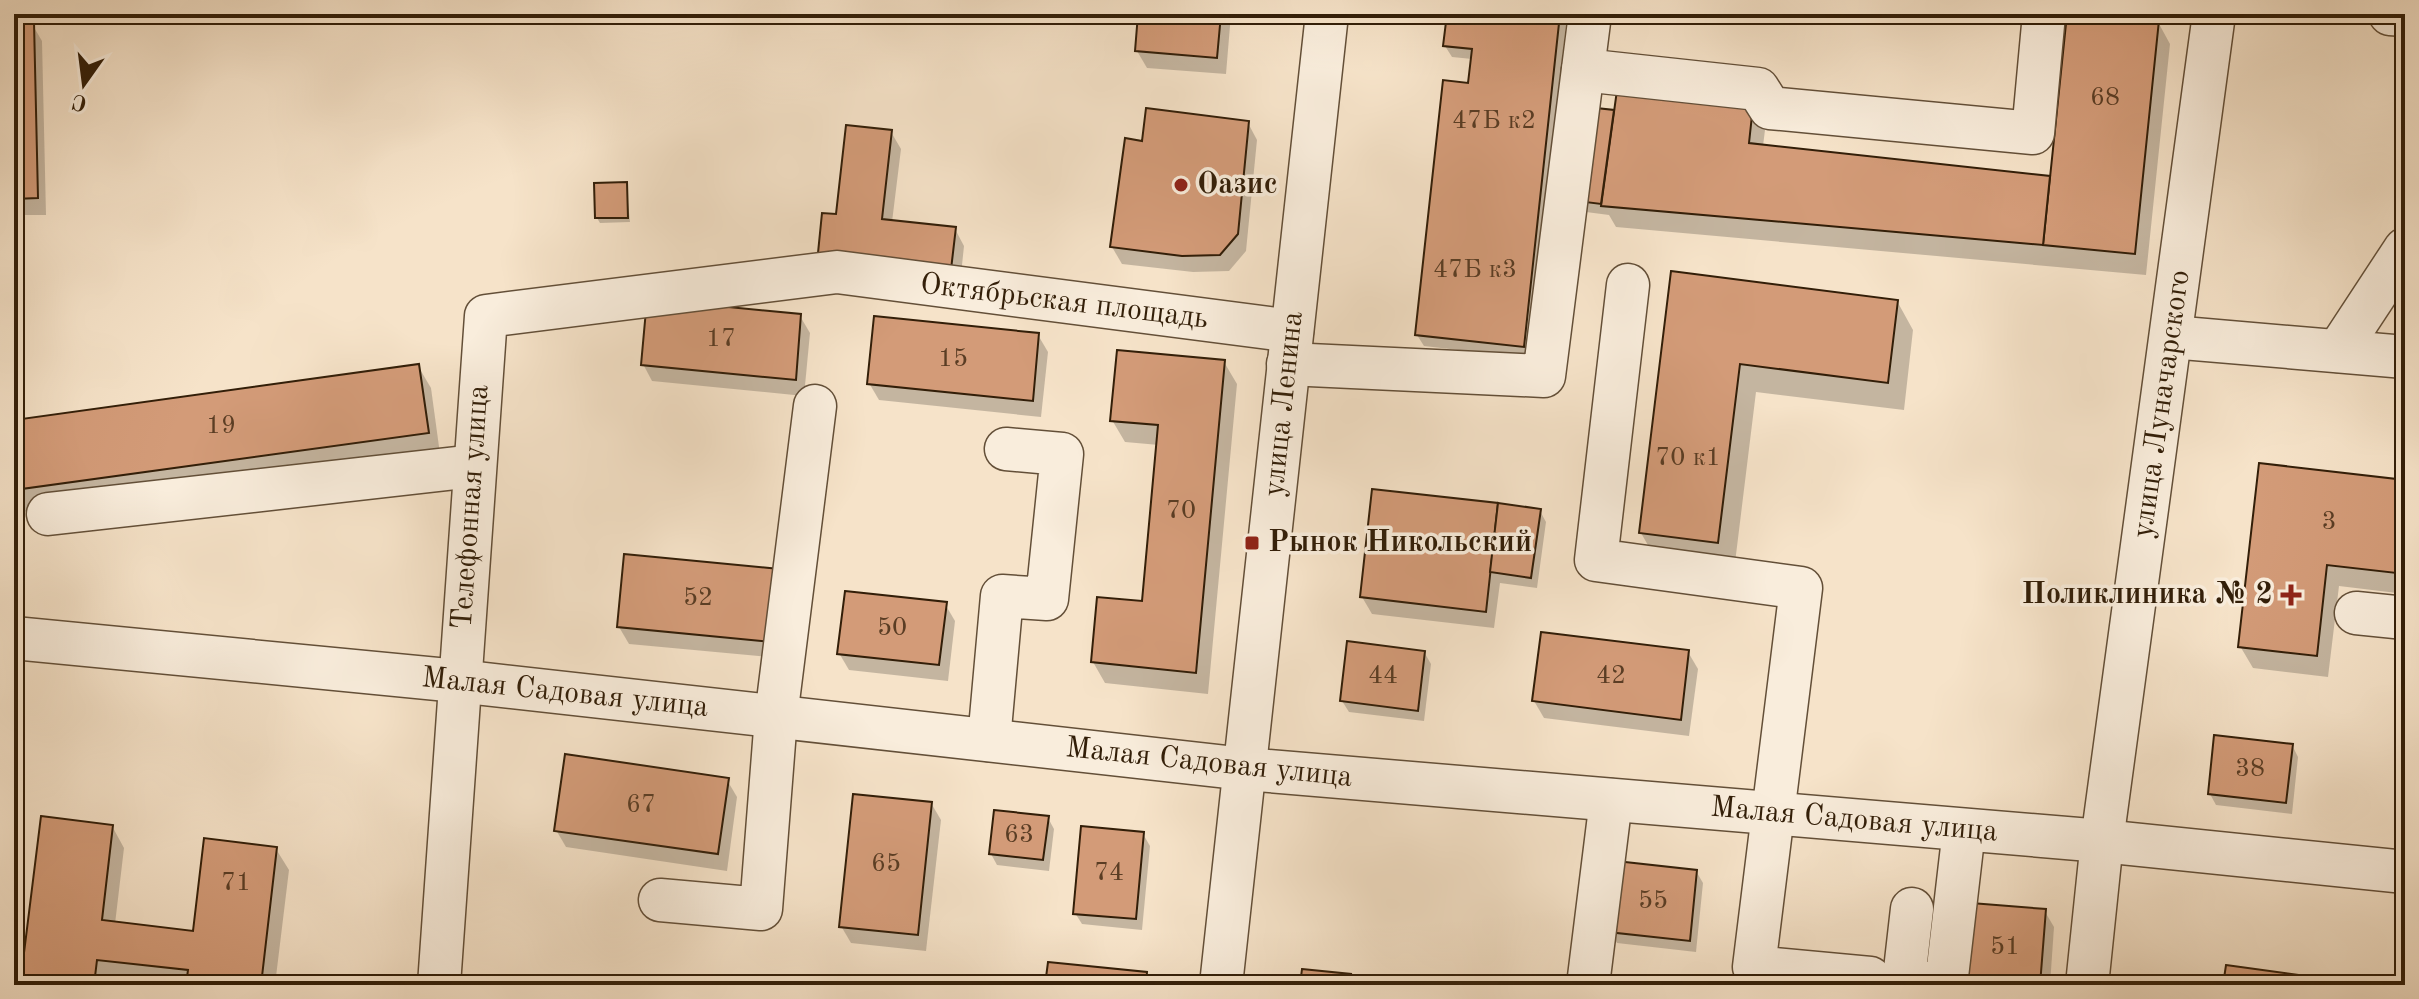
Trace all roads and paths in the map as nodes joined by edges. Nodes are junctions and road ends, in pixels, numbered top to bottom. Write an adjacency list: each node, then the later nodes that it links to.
1 (1327, 14): 12 (street, улица Ленина)
2 (1590, 14): 7 (street)
3 (2044, 14): 7 (street)
4 (2214, 14): 11 (street, улица Луначарского)
5 (2390, 14): 6 (street)
6 (2405, 15)
7 (1583, 70): 12 (street, Октябрьская площадь)
8 (2405, 249): 13 (street)
9 (1628, 285): 27 (street)
10 (486, 316): 12 (street, Октябрьская площадь); 17 (street, Телефонная улица)
11 (2171, 337): 13 (street); 29 (street, улица Луначарского)
12 (1290, 348): 25 (street, улица Ленина)
13 (2338, 351): 14 (street)
14 (2405, 357)
15 (815, 406): 23 (street)
16 (1006, 449): 24 (street)
17 (474, 466): 18 (street); 22 (street, Телефонная улица)
18 (48, 514)
19 (2356, 613): 20 (street)
20 (2405, 618)
21 (14, 638): 22 (street, Малая Садовая улица)
22 (458, 681): 23 (street, Малая Садовая улица); 34 (street, Телефонная улица)
23 (776, 717): 24 (street, Малая Садовая улица); 31 (street)
24 (989, 740): 25 (street, Малая Садовая улица)
25 (1245, 769): 26 (street, Малая Садовая улица); 35 (street, улица Ленина)
26 (1611, 800): 27 (street, Малая Садовая улица); 36 (street)
27 (1775, 813): 28 (street, Малая Садовая улица); 33 (street)
28 (1964, 830): 29 (street, Малая Садовая улица); 38 (street)
29 (2102, 841): 30 (street, Малая Садовая улица); 39 (street, улица Луначарского)
30 (2405, 872)
31 (660, 900)
32 (1912, 909): 37 (street)
33 (1870, 978)
34 (439, 985)
35 (1221, 985)
36 (1588, 985)
37 (1936, 985)
38 (1946, 985)
39 (2087, 985)

